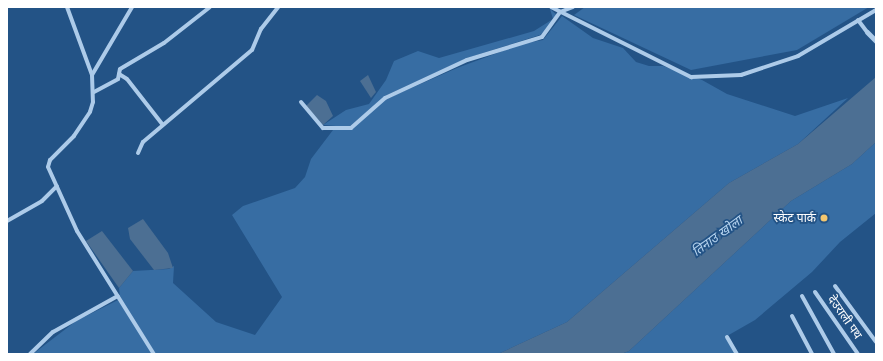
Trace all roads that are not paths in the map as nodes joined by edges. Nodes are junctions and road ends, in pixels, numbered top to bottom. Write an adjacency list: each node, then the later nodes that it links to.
1 (67, 7): 13 (street)
2 (132, 7): 13 (street)
3 (210, 7): 12 (street)
4 (278, 7): 16 (street)
5 (552, 7): 8 (street)
6 (573, 7): 8 (street)
7 (876, 10): 9 (street)
8 (560, 12): 9 (street); 15 (street)
9 (858, 20): 10 (street)
10 (867, 32): 11 (street)
11 (876, 41)
12 (119, 74): 14 (street); 16 (street)
13 (92, 75): 14 (street)
14 (94, 92): 18 (street)
15 (301, 102)
16 (163, 125): 17 (street)
17 (138, 153)
18 (57, 186): 19 (street); 22 (street)
19 (7, 221)
20 (835, 286): 26 (street)
21 (815, 292): 32 (street, देउराली पथ)
22 (118, 296): 27 (street); 28 (street)
23 (802, 296): 31 (street)
24 (792, 316): 30 (street)
25 (727, 337): 29 (street)
26 (876, 342)
27 (30, 354)
28 (154, 354)
29 (737, 354)
30 (812, 354)
31 (834, 354)
32 (858, 354)

